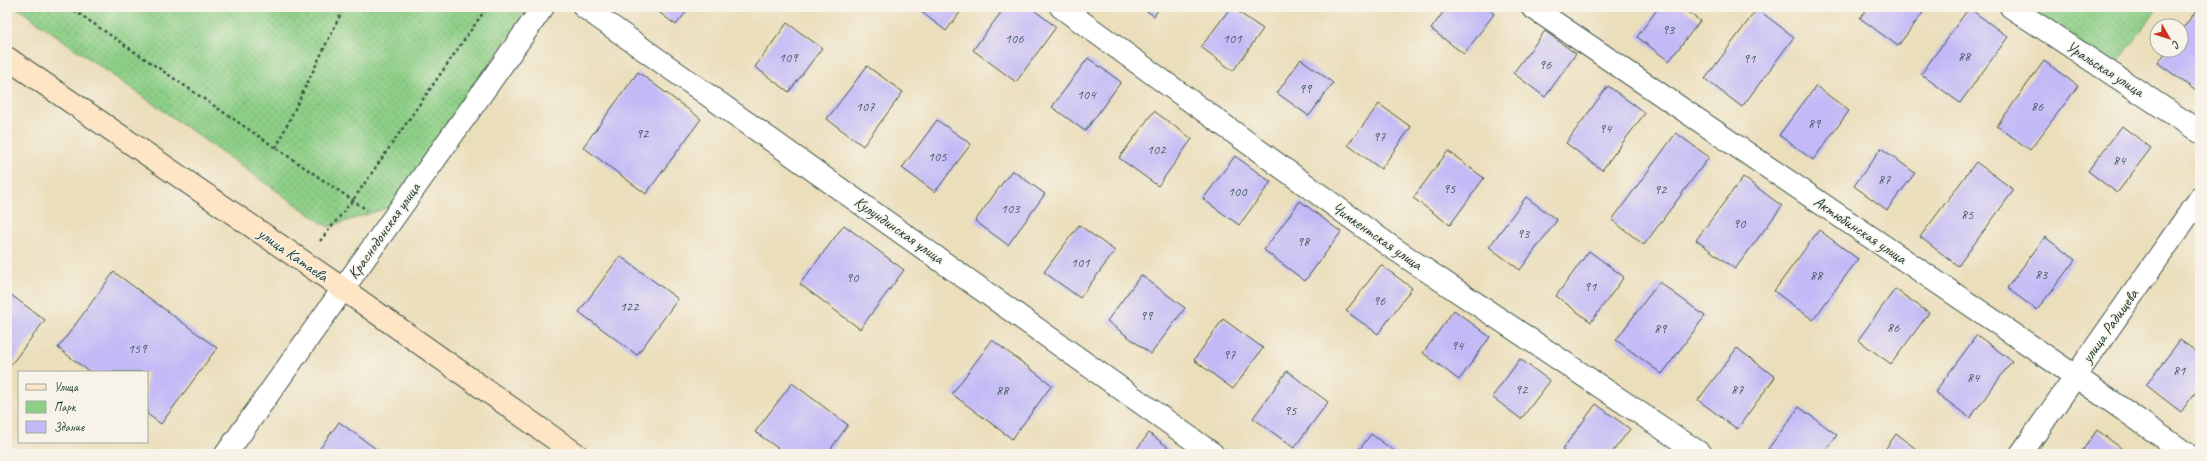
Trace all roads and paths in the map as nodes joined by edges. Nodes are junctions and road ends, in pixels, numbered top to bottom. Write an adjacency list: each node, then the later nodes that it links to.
1 (69, 7): 11 (path)
2 (344, 7): 11 (path)
3 (487, 7): 13 (path)
4 (542, 7): 14 (street, Краснодонская улица)
5 (584, 7): 20 (street, Кулундинская улица)
6 (1061, 7): 21 (street, Чимкентская улица)
7 (1532, 7): 17 (street, Актюбинская улица)
8 (2011, 7): 10 (street, Уральская улица)
9 (7, 58): 15 (street, улица Катаева)
10 (2200, 132)
11 (276, 148): 13 (path)
12 (2200, 198): 17 (street, улица Радищева)
13 (353, 200): 14 (path); 15 (path)
14 (389, 224): 16 (street, Краснодонская улица)
15 (303, 262): 16 (street, улица Катаева)
16 (343, 289): 18 (street, Краснодонская улица); 19 (street, улица Катаева)
17 (2075, 376): 22 (street, улица Радищева); 23 (street, Актюбинская улица)
18 (226, 454)
19 (576, 454)
20 (1213, 454)
21 (1700, 454)
22 (2021, 454)
23 (2186, 454)

